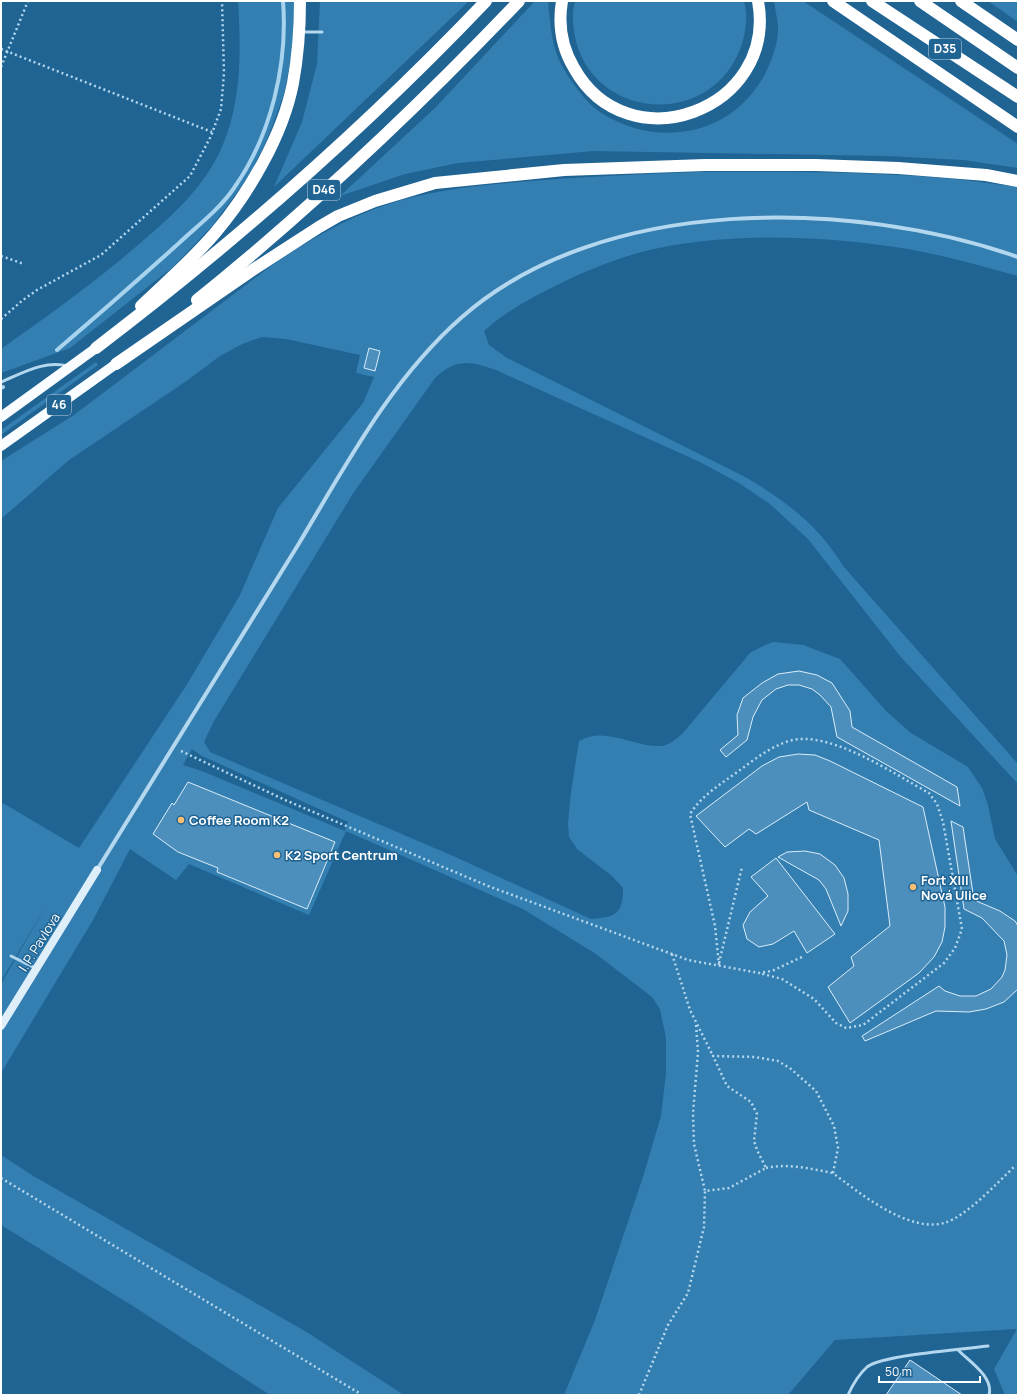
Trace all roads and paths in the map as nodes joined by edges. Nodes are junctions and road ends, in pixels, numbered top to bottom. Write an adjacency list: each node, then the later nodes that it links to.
1 (28, 1): 16 (path)
2 (222, 1): 21 (path)
3 (300, 1): 12 (highway)
4 (486, 1): 27 (highway, D46)
5 (519, 1): 28 (highway, D46)
6 (562, 1): 7 (highway)
7 (758, 1)
8 (832, 1): 20 (highway)
9 (872, 1): 19 (highway, D35)
10 (920, 1): 18 (highway, D35)
11 (961, 1): 14 (highway)
12 (300, 32): 13 (lane); 27 (highway)
13 (322, 32)
14 (1018, 40)
15 (1, 49): 16 (path)
16 (8, 52): 17 (path); 21 (path)
17 (1, 67)
18 (1018, 68)
19 (1018, 97)
20 (1018, 127)
21 (212, 132): 26 (path)
22 (1018, 181): 28 (highway)
23 (1, 256): 25 (path)
24 (1018, 257): 33 (street)
25 (24, 264)
26 (1, 319)
27 (96, 348): 29 (main road, 46)
28 (116, 364): 32 (main road, 46)
29 (72, 367): 30 (lane); 31 (main road, 46)
30 (1, 382)
31 (1, 417)
32 (1, 446)
33 (173, 747): 35 (street); 36 (path)
34 (742, 867): 39 (path)
35 (97, 870): 40 (street, I. P. Pavlova)
36 (672, 954): 39 (path); 42 (path)
37 (10, 956): 40 (lane)
38 (804, 956): 41 (path)
39 (719, 966): 41 (path); 41 (path)
40 (36, 969): 43 (street, I. P. Pavlova)
41 (759, 973)
42 (696, 1025): 44 (path); 49 (path)
43 (1, 1026)
44 (713, 1056): 46 (path); 47 (path)
45 (1015, 1166): 47 (path)
46 (766, 1168): 47 (path); 49 (path)
47 (833, 1173)
48 (1, 1178): 52 (path)
49 (705, 1192): 53 (path)
50 (988, 1346): 51 (lane)
51 (958, 1350): 54 (lane); 55 (lane)
52 (359, 1393)
53 (639, 1395)
54 (848, 1395)
55 (989, 1395)

